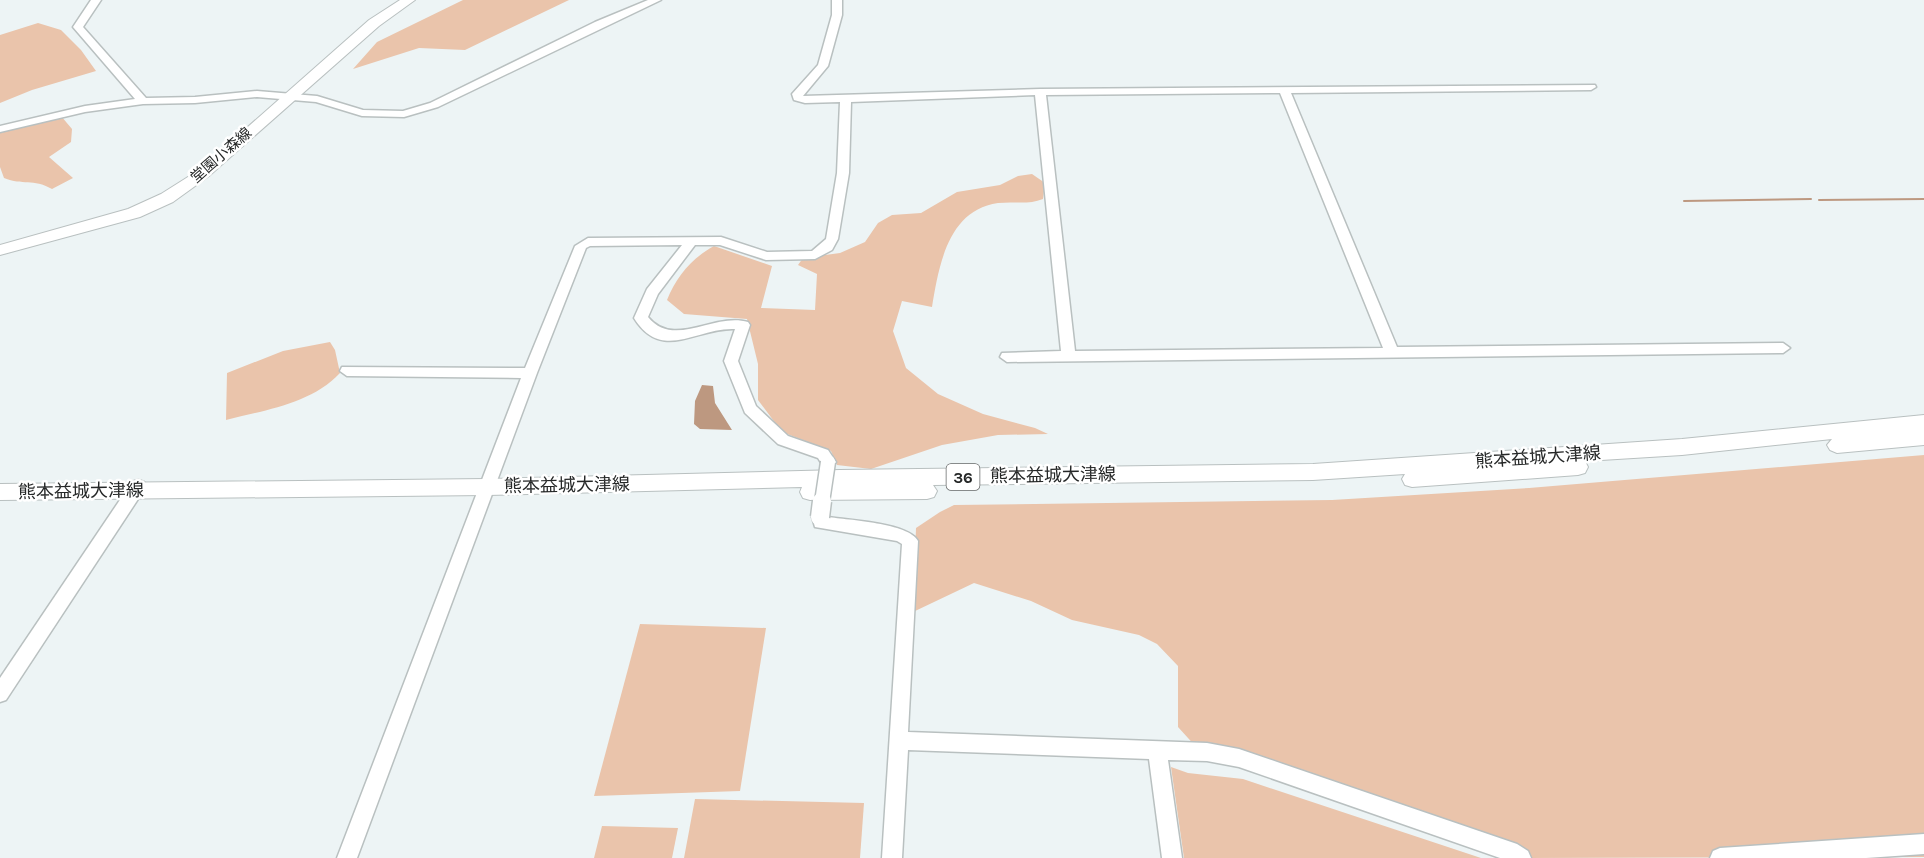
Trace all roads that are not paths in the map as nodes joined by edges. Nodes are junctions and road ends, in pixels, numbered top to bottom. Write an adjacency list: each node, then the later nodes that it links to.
1 (96, 0): 10 (street)
2 (409, 0): 8 (main road, 堂園小森線)
3 (656, 0): 8 (street)
4 (837, 0): 9 (street)
5 (1591, 87): 6 (street)
6 (1284, 90): 7 (street); 15 (street)
7 (1040, 92): 9 (street); 16 (street)
8 (289, 96): 10 (street); 13 (main road, 堂園小森線)
9 (846, 99): 12 (street)
10 (143, 101): 11 (street)
11 (0, 129)
12 (692, 242): 19 (street); 27 (street, bridge)
13 (0, 250)
14 (1783, 348): 15 (street)
15 (1391, 351): 16 (street)
16 (1068, 355): 17 (street)
17 (1007, 357)
18 (347, 371): 19 (street)
19 (530, 373): 23 (street)
20 (1924, 422): 23 (main road, 熊本益城大津線 / 36)
21 (1924, 436): 23 (main road, 熊本益城大津線 / 36)
22 (0, 492): 24 (main road, 熊本益城大津線 / 36)
23 (485, 492): 24 (main road, 熊本益城大津線 / 36); 30 (street)
24 (133, 493): 25 (main road, 熊本益城大津線 / 36); 26 (street)
25 (0, 506)
26 (0, 694)
27 (899, 741): 28 (street); 31 (street)
28 (1157, 751): 32 (street); 33 (street)
29 (1924, 844): 34 (street)
30 (347, 858)
31 (892, 858)
32 (1172, 858)
33 (1521, 858)
34 (1720, 858)

